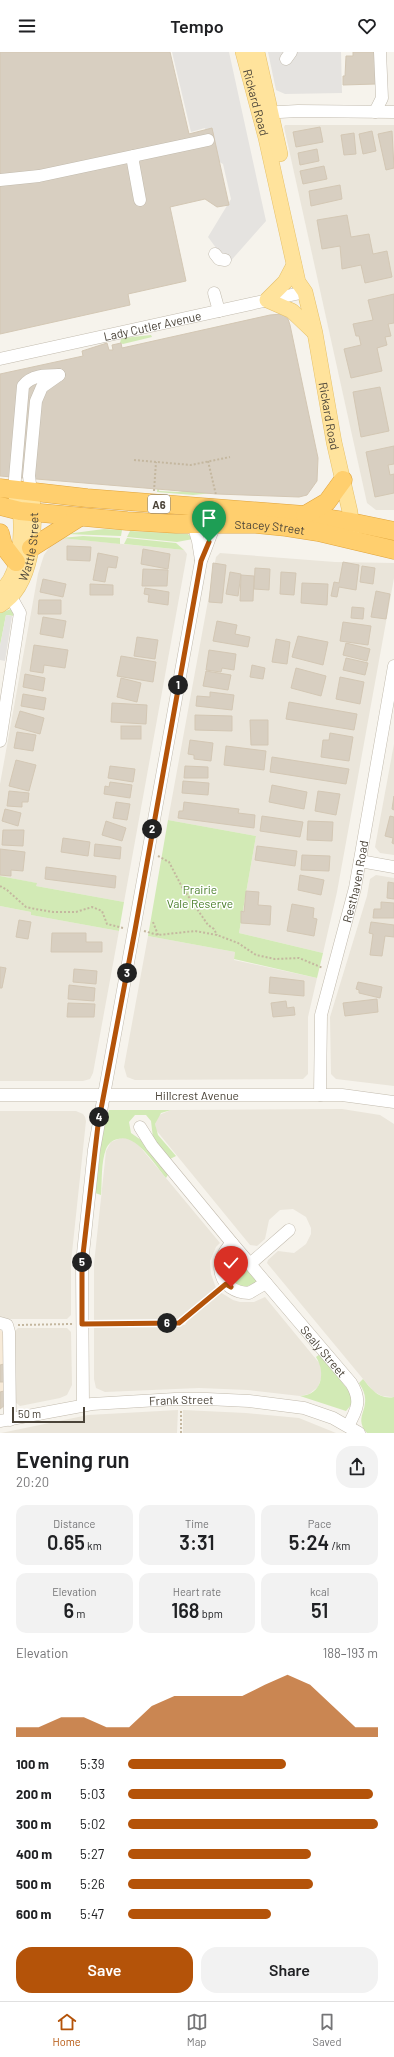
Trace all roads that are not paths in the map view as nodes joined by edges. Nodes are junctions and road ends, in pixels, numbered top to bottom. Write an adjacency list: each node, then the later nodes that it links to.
1 (243, 52): 4 (main road, Rickard Road)
2 (257, 52): 4 (main road, Rickard Road)
3 (380, 52): 5 (street)
4 (265, 112): 5 (street); 11 (main road, Rickard Road); 12 (main road, Rickard Road)
5 (375, 112): 6 (street)
6 (394, 112)
7 (208, 140): 8 (street)
8 (134, 156): 9 (street); 10 (street)
9 (0, 180)
10 (140, 200)
11 (294, 265): 12 (main road, Rickard Road); 14 (main road)
12 (305, 292): 14 (street, Lady Cutler Avenue); 16 (main road, Rickard Road)
13 (214, 293): 15 (street)
14 (267, 300): 15 (street, Lady Cutler Avenue); 16 (main road)
15 (219, 311): 17 (street, Lady Cutler Avenue)
16 (315, 333): 18 (main road, Rickard Road)
17 (0, 359)
18 (343, 480): 23 (highway); 27 (main road, Rickard Road)
19 (7, 489): 20 (highway, Stacey Street / A6); 20 (street); 22 (main road, Wattle Street)
20 (31, 492): 22 (main road, Wattle Street); 23 (highway, Stacey Street / A6)
21 (0, 506): 22 (highway, Stacey Street / A6)
22 (27, 511): 24 (highway, Stacey Street / A6); 30 (main road, Wattle Street); 33 (main road, Wattle Street)
23 (305, 515): 27 (highway, Stacey Street / A6)
24 (80, 517): 25 (highway, Stacey Street / A6); 30 (highway)
25 (192, 524): 26 (highway, Stacey Street / A6); 32 (street)
26 (215, 524): 27 (highway, Stacey Street / A6); 32 (street)
27 (352, 531): 28 (highway, Stacey Street / A6); 31 (highway, Stacey Street / A6)
28 (394, 531)
29 (0, 534): 33 (highway)
30 (30, 548): 34 (main road, Wattle Street)
31 (394, 550)
32 (201, 561): 42 (street)
33 (16, 562): 34 (main road, Wattle Street)
34 (4, 598): 36 (street)
35 (394, 666): 38 (street, Resthaven Road)
36 (5, 673): 37 (street)
37 (0, 741)
38 (360, 861): 39 (street); 41 (street, Resthaven Road)
39 (394, 867)
40 (0, 1095): 42 (street, Hillcrest Avenue)
41 (320, 1095): 42 (street, Hillcrest Avenue); 43 (street, Hillcrest Avenue)
42 (103, 1096): 50 (street)
43 (394, 1102)
44 (140, 1127): 46 (street, Sealy Street)
45 (289, 1230): 47 (street)
46 (232, 1243): 47 (street, Sealy Street); 48 (street)
47 (250, 1264): 48 (street, Sealy Street)
48 (266, 1283): 52 (street, Sealy Street)
49 (3, 1324): 51 (street)
50 (84, 1405): 51 (street, Frank Street); 52 (street, Frank Street)
51 (5, 1421)
52 (348, 1426): 53 (street, Frank Street)
53 (358, 1433)

